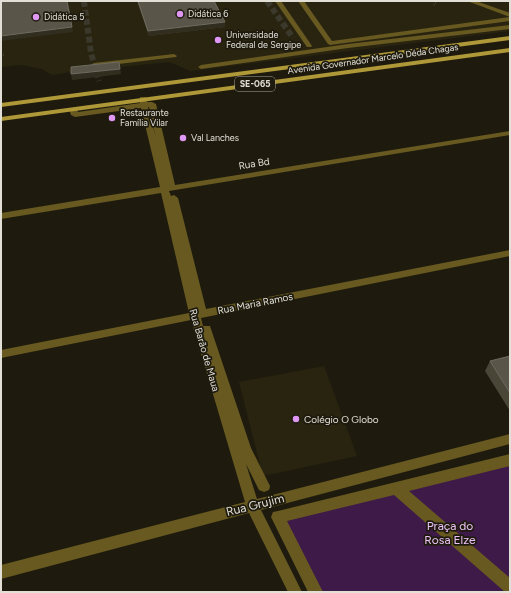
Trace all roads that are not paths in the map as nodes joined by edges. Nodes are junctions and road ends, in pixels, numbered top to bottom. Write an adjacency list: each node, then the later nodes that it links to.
1 (278, 1): 9 (street)
2 (301, 1): 5 (street)
3 (470, 1): 4 (street); 5 (street)
4 (510, 15)
5 (479, 17): 6 (street)
6 (510, 19)
7 (510, 27): 13 (street)
8 (510, 38): 14 (main road, Avenida Governador Marcelo Déda Chagas / SE-065)
9 (309, 46)
10 (510, 50): 15 (main road, Avenida Governador Marcelo Déda Chagas / SE-065)
11 (174, 56): 12 (street)
12 (94, 65)
13 (201, 67)
14 (88, 94): 16 (main road, Avenida Governador Marcelo Déda Chagas / SE-065); 17 (main road)
15 (143, 102): 17 (main road, Avenida Governador Marcelo Déda Chagas / SE-065); 18 (street); 21 (street, Rua Barão de Maua)
16 (1, 105)
17 (103, 105): 18 (main road, Avenida Governador Marcelo Déda Chagas / SE-065)
18 (73, 109): 19 (main road, Avenida Governador Marcelo Déda Chagas / SE-065)
19 (1, 119)
20 (510, 133): 21 (street, Rua Bd)
21 (170, 192): 22 (street, Rua Bd); 24 (street, Rua Barão de Maua)
22 (1, 216)
23 (510, 253): 24 (street, Rua Maria Ramos)
24 (198, 315): 26 (street, Rua Maria Ramos); 31 (street, Rua Barão de Maua)
25 (206, 329): 29 (street)
26 (1, 354)
27 (510, 439): 31 (street, Rua Grujim)
28 (510, 460): 30 (street)
29 (264, 486)
30 (396, 488): 33 (street); 35 (street)
31 (252, 505): 32 (street, Rua Grujim); 34 (street, Rua Barão de Maua)
32 (1, 572)
33 (510, 587)
34 (295, 592)
35 (316, 592)

